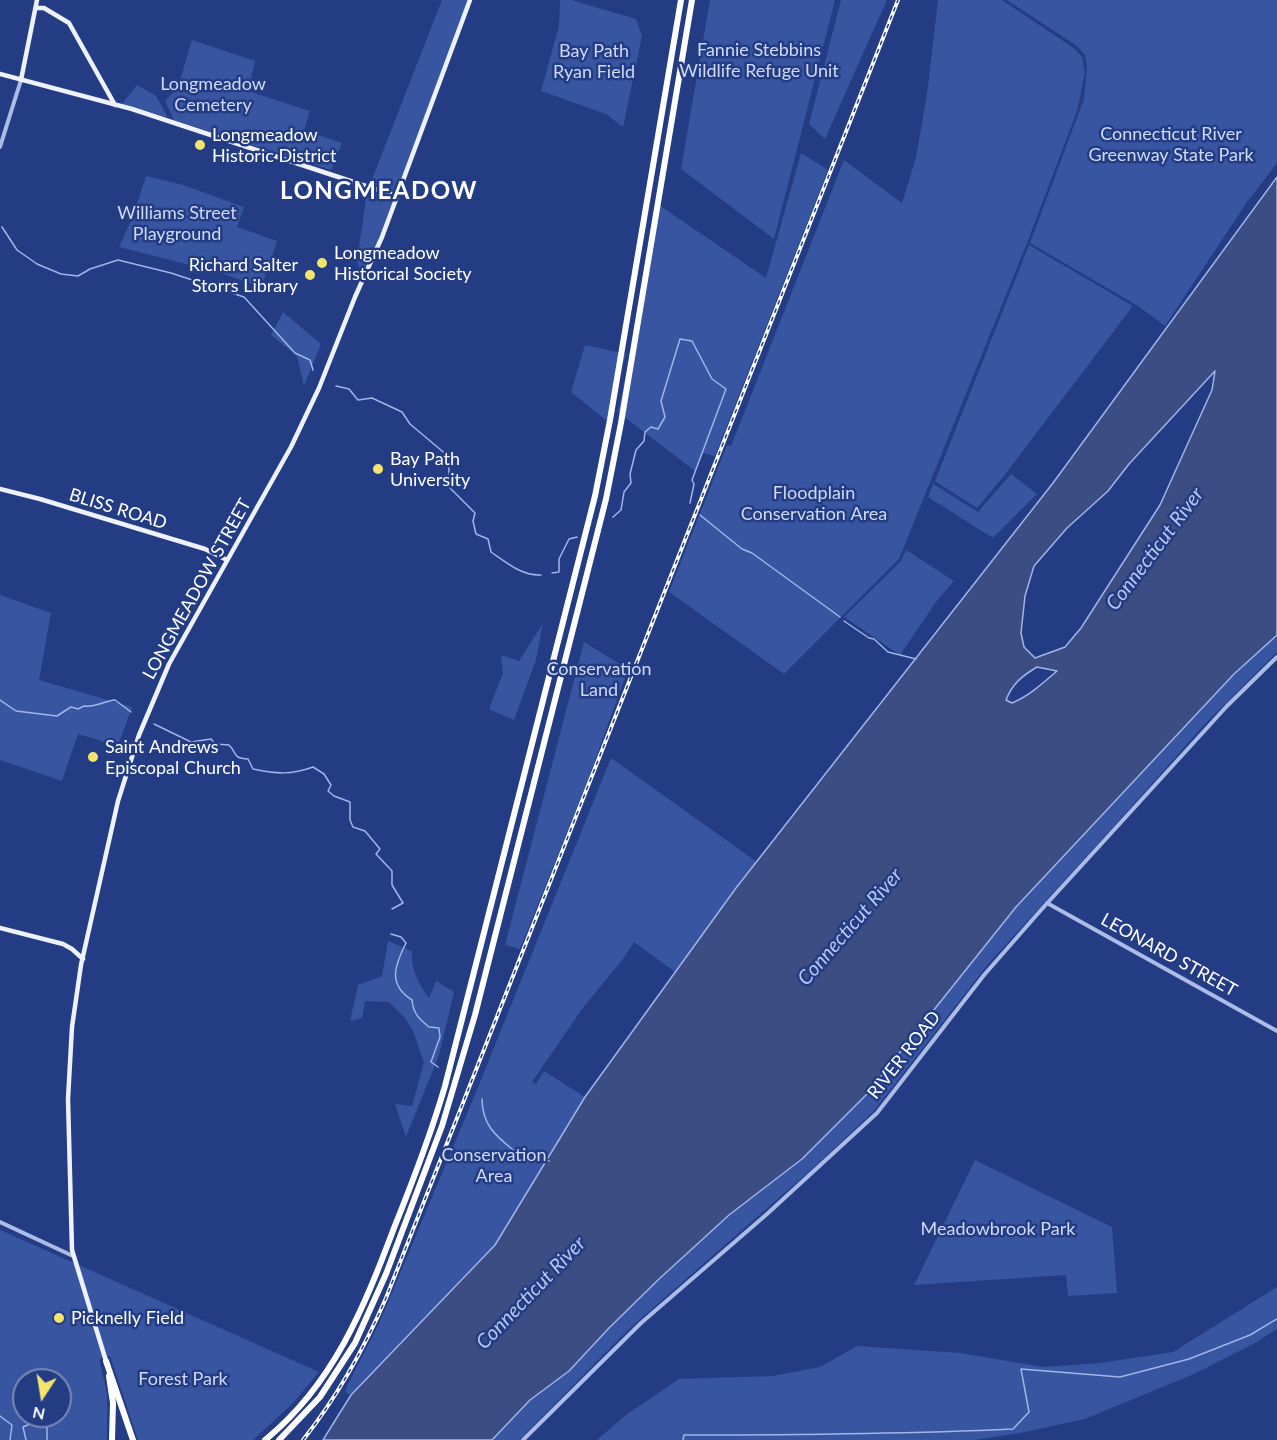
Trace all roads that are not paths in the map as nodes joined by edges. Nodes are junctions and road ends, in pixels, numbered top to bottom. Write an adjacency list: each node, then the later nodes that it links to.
1 (38, 0): 5 (main road)
2 (470, 0): 10 (main road, LONGMEADOW STREET)
3 (681, 0): 23 (highway)
4 (692, 0): 24 (highway)
5 (36, 8): 7 (main road); 8 (main road)
6 (0, 74): 7 (main road)
7 (21, 80): 8 (main road); 9 (street)
8 (115, 105): 10 (main road)
9 (0, 147)
10 (396, 196): 12 (main road, LONGMEADOW STREET)
11 (0, 489): 12 (main road, BLISS ROAD)
12 (227, 560): 16 (main road, LONGMEADOW STREET)
13 (1277, 657): 14 (street, RIVER ROAD)
14 (1047, 903): 17 (street, LEONARD STREET); 25 (street, RIVER ROAD)
15 (0, 928): 16 (main road)
16 (83, 958): 19 (main road, LONGMEADOW STREET)
17 (1277, 1031)
18 (0, 1222): 19 (street)
19 (74, 1257): 20 (main road, LONGMEADOW STREET)
20 (106, 1361): 21 (highway); 22 (highway)
21 (112, 1440)
22 (133, 1440)
23 (264, 1440)
24 (279, 1440)
25 (523, 1440)

